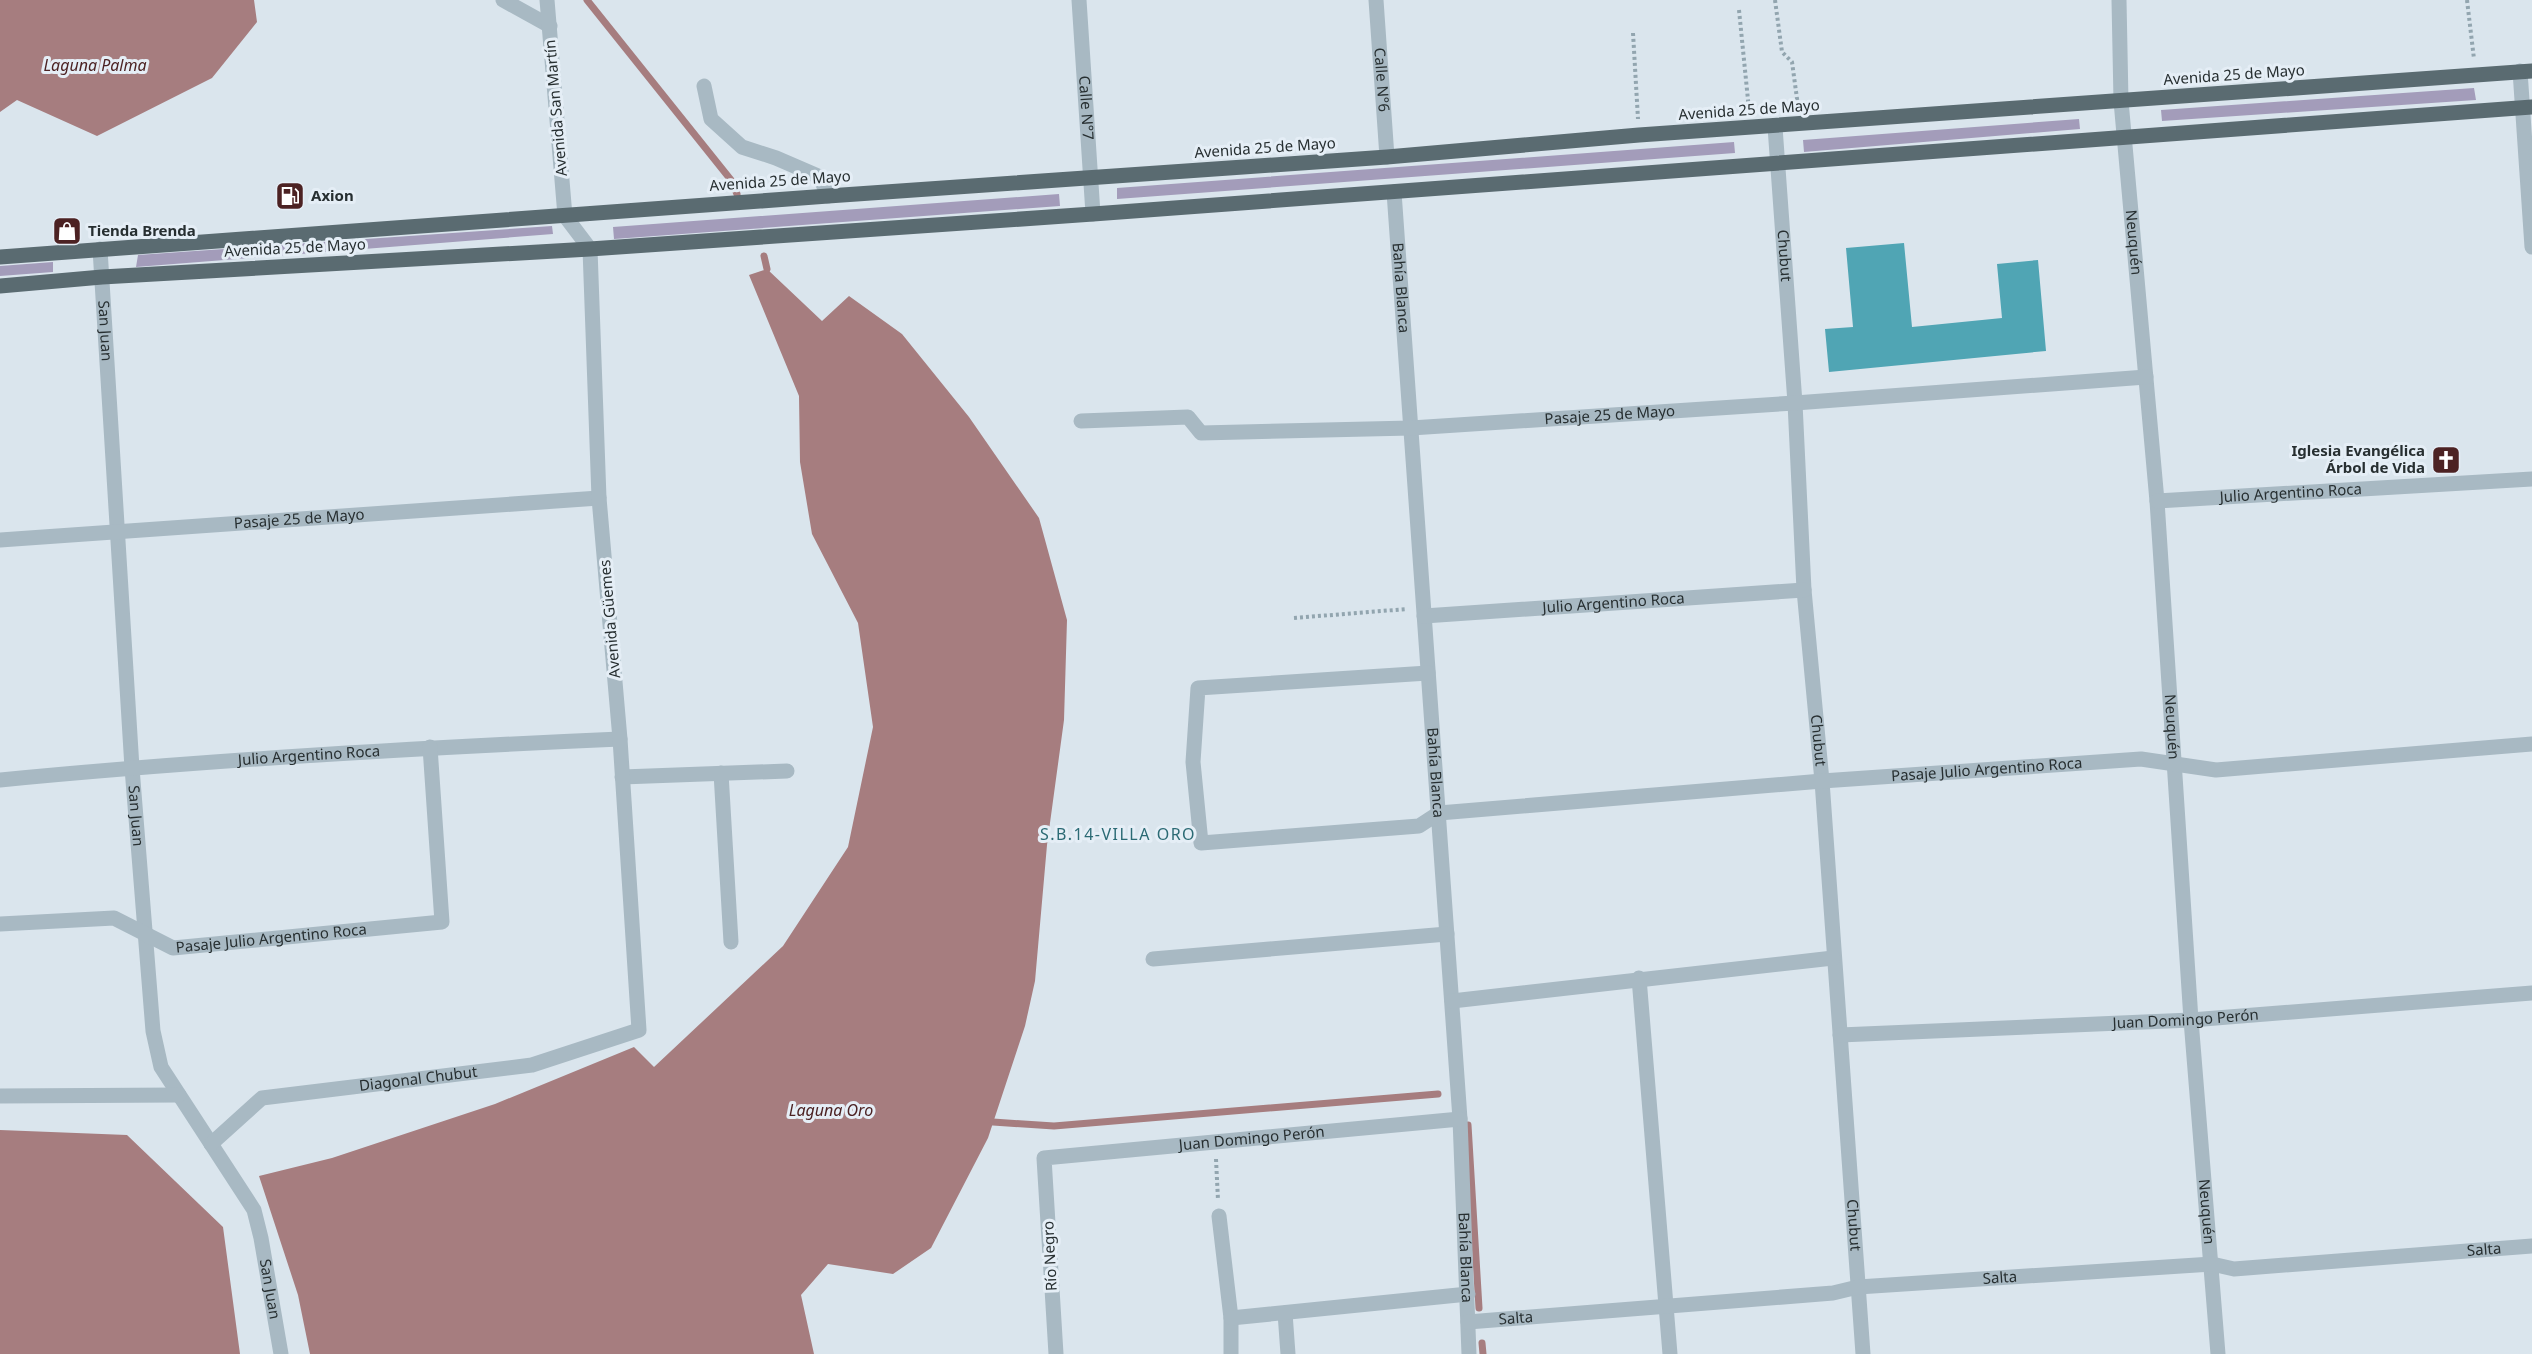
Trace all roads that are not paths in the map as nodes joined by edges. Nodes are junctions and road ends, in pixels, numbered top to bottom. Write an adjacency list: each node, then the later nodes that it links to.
1 (503, 0): 6 (street)
2 (547, 0): 6 (street, Avenida San Martín)
3 (1079, 0): 15 (street, Calle N°7)
4 (1376, 0): 13 (street, Calle N°6)
5 (2119, 0): 9 (street, Neuquén)
6 (550, 26): 19 (street, Avenida San Martín)
7 (2526, 71): 9 (main road, Avenida 25 de Mayo); 10 (street)
8 (704, 86): 17 (street)
9 (2121, 101): 11 (main road, Avenida 25 de Mayo); 12 (street, Neuquén)
10 (2527, 107): 12 (main road, Avenida 25 de Mayo); 20 (street)
11 (1775, 127): 13 (main road, Avenida 25 de Mayo); 14 (street, Chubut)
12 (2125, 137): 14 (main road, Avenida 25 de Mayo); 26 (street, Neuquén)
13 (1387, 158): 15 (main road, Avenida 25 de Mayo)
14 (1778, 164): 16 (main road, Avenida 25 de Mayo); 27 (street, Chubut)
15 (1091, 178): 17 (main road, Avenida 25 de Mayo); 18 (street, Calle N°7)
16 (1394, 192): 18 (main road, Avenida 25 de Mayo); 29 (street, Bahía Blanca)
17 (828, 196): 19 (main road, Avenida 25 de Mayo)
18 (1092, 214): 22 (main road, Avenida 25 de Mayo)
19 (565, 216): 21 (main road, Avenida 25 de Mayo); 22 (street)
20 (2532, 247)
21 (100, 249): 23 (main road, Avenida 25 de Mayo); 24 (street, San Juan)
22 (590, 249): 24 (main road, Avenida 25 de Mayo); 31 (street, Avenida Güemes)
23 (0, 257)
24 (102, 277): 25 (main road, Avenida 25 de Mayo); 33 (street, San Juan)
25 (0, 286)
26 (2146, 377): 27 (street, Pasaje 25 de Mayo); 32 (street, Neuquén)
27 (1795, 403): 29 (street, Pasaje 25 de Mayo); 35 (street, Chubut)
28 (1081, 421): 29 (street, Pasaje 25 de Mayo)
29 (1411, 428): 36 (street, Bahía Blanca)
30 (2532, 479): 32 (street, Julio Argentino Roca)
31 (599, 498): 33 (street, Pasaje 25 de Mayo); 38 (street, Avenida Güemes)
32 (2157, 501): 41 (street, Neuquén)
33 (119, 530): 34 (street, Pasaje 25 de Mayo); 42 (street, San Juan)
34 (0, 540)
35 (1804, 590): 36 (street, Julio Argentino Roca); 47 (street, Chubut)
36 (1424, 616): 37 (street, Bahía Blanca)
37 (1428, 673): 48 (street, Bahía Blanca); 48 (street)
38 (620, 740): 40 (street, Julio Argentino Roca); 45 (street, Avenida Güemes)
39 (2532, 744): 41 (street, Pasaje Julio Argentino Roca)
40 (430, 747): 42 (street, Julio Argentino Roca); 50 (street, Pasaje Julio Argentino Roca)
41 (2173, 765): 47 (street, Pasaje Julio Argentino Roca); 58 (street, Neuquén)
42 (132, 768): 46 (street, Julio Argentino Roca); 50 (street, San Juan)
43 (787, 771): 44 (street)
44 (721, 773): 45 (street); 52 (street)
45 (622, 777): 59 (street, Avenida Güemes)
46 (0, 780)
47 (1822, 781): 48 (street, Pasaje Julio Argentino Roca); 53 (street, Chubut)
48 (1438, 813): 51 (street, Bahía Blanca)
49 (0, 924): 50 (street, Pasaje Julio Argentino Roca)
50 (143, 934): 61 (street, San Juan)
51 (1447, 934): 54 (street); 57 (street, Bahía Blanca)
52 (731, 942)
53 (1833, 958): 55 (street); 60 (street, Chubut)
54 (1153, 960)
55 (1639, 978): 57 (street); 71 (street)
56 (2532, 993): 58 (street, Juan Domingo Perón)
57 (1452, 1000): 63 (street, Bahía Blanca)
58 (2191, 1020): 60 (street, Juan Domingo Perón); 68 (street, Neuquén)
59 (639, 1030): 64 (street, Diagonal Chubut)
60 (1840, 1035): 69 (street, Chubut)
61 (179, 1095): 62 (street); 64 (street, San Juan)
62 (0, 1096)
63 (1460, 1119): 65 (street, Juan Domingo Perón); 70 (street, Bahía Blanca)
64 (211, 1144): 75 (street, San Juan)
65 (1044, 1158): 76 (street, Río Negro)
66 (1219, 1215): 73 (street)
67 (2532, 1246): 68 (street, Salta)
68 (2212, 1264): 69 (street, Salta); 82 (street, Neuquén)
69 (1858, 1287): 71 (street, Salta); 81 (street, Chubut)
70 (1468, 1294): 72 (street); 74 (street, Bahía Blanca)
71 (1668, 1307): 74 (street, Salta); 80 (street)
72 (1285, 1313): 73 (street); 78 (street)
73 (1231, 1318): 77 (street)
74 (1468, 1322): 79 (street, Bahía Blanca)
75 (281, 1354)
76 (1056, 1354)
77 (1231, 1354)
78 (1288, 1354)
79 (1469, 1354)
80 (1670, 1354)
81 (1863, 1354)
82 (2218, 1354)

